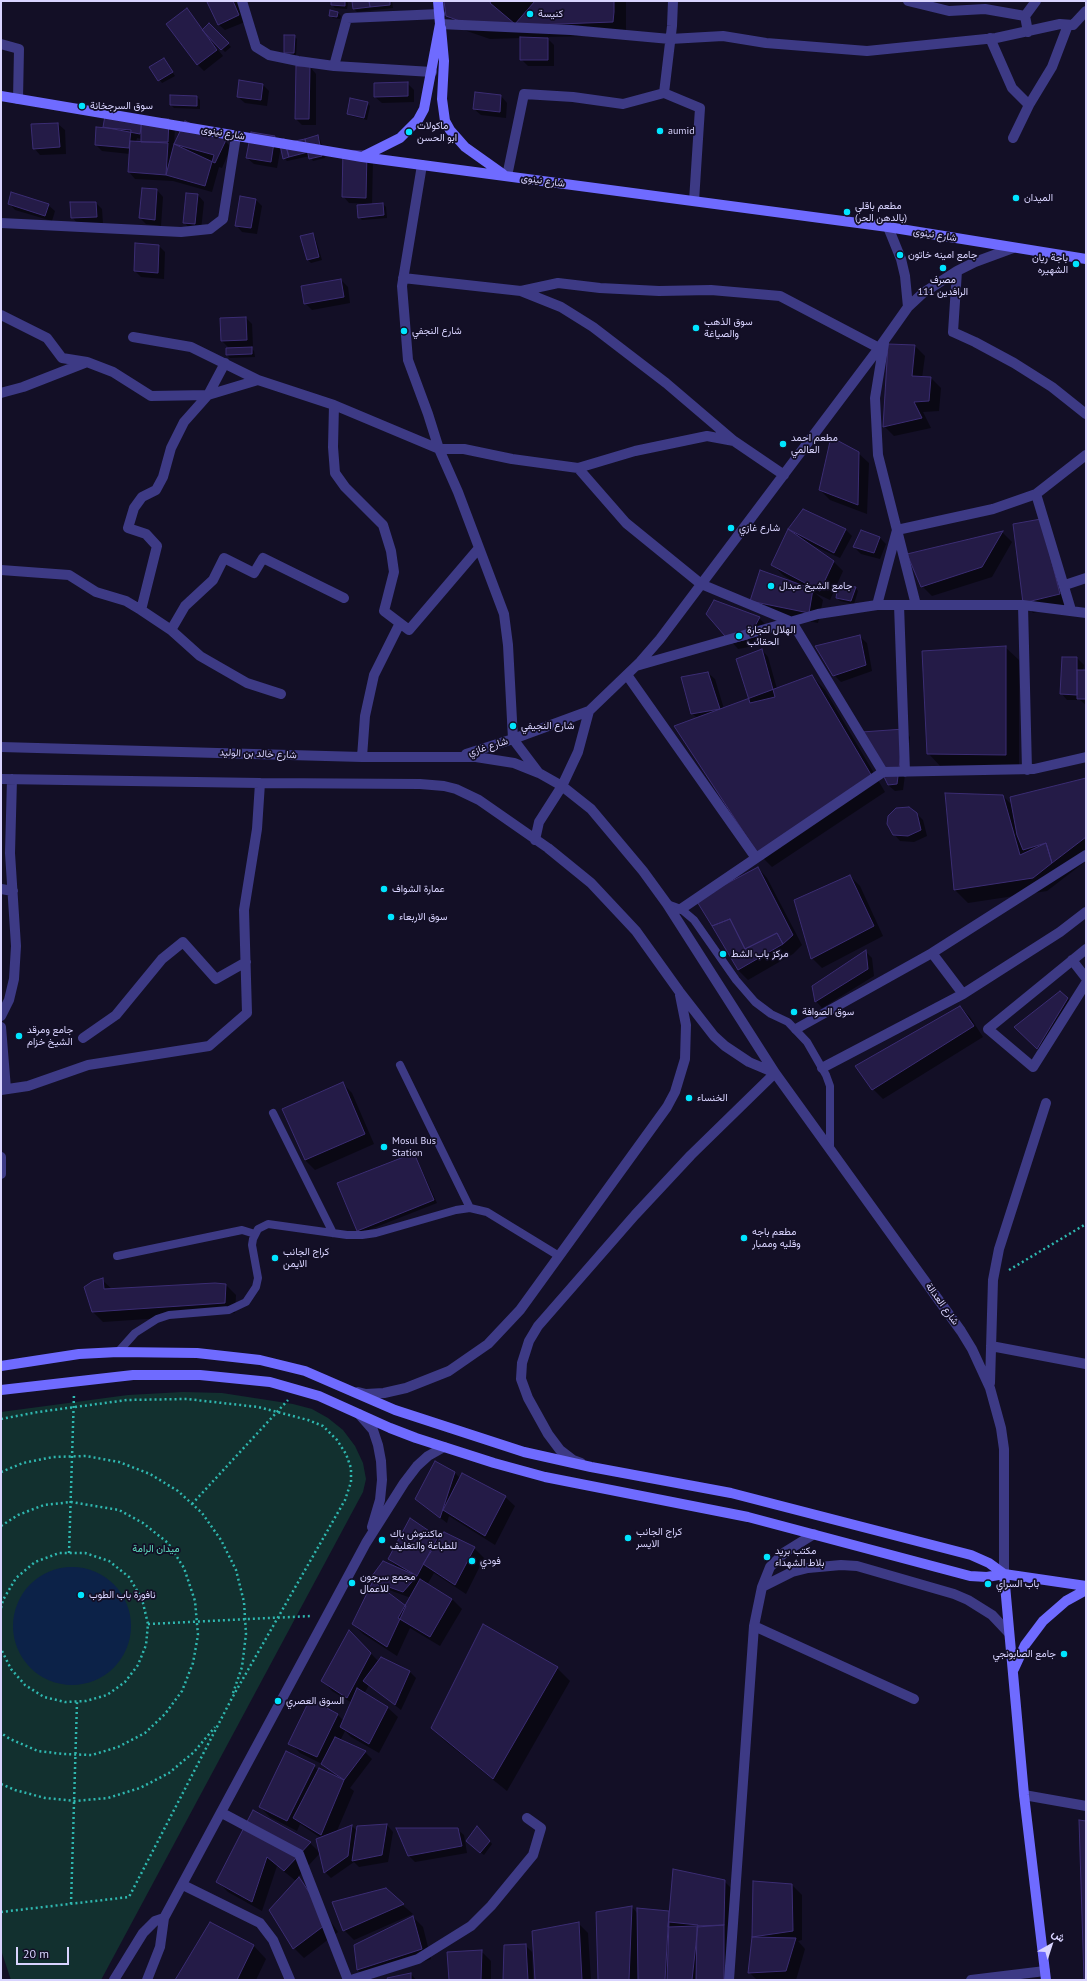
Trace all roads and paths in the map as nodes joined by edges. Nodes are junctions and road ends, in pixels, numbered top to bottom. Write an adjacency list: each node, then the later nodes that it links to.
1 (242, 1): 14 (street)
2 (438, 1): 8 (main road)
3 (673, 1): 12 (street)
4 (908, 1): 7 (street)
5 (1036, 1): 7 (street)
6 (1086, 11): 9 (street)
7 (1024, 16): 10 (street)
8 (440, 19): 12 (street); 14 (street); 15 (main road); 24 (main road)
9 (1068, 25): 10 (street); 19 (street)
10 (1028, 32): 11 (street)
11 (990, 38): 12 (street); 19 (street)
12 (670, 39): 16 (street)
13 (1, 44): 18 (street)
14 (334, 66): 15 (street)
15 (432, 72): 22 (main road)
16 (664, 93): 24 (street); 25 (street)
17 (1, 96): 18 (main road, شارع نينوى)
18 (18, 99): 20 (main road, شارع نينوى)
19 (1030, 105): 21 (street)
20 (236, 136): 22 (main road, شارع نينوى); 26 (street)
21 (1013, 138)
22 (362, 157): 23 (main road, شارع نينوى)
23 (422, 165): 24 (main road, شارع نينوى); 31 (street)
24 (507, 176): 25 (main road, شارع نينوى)
25 (694, 201): 27 (main road, شارع نينوى)
26 (1, 223)
27 (888, 227): 28 (main road, شارع نينوى); 33 (street)
28 (1013, 248): 29 (main road, شارع نينوى); 30 (street, شارع غازي)
29 (1086, 259)
30 (957, 271): 33 (street, شارع غازي); 43 (street)
31 (403, 278): 32 (street); 45 (street)
32 (521, 291): 36 (street); 44 (street)
33 (908, 307): 36 (street, شارع غازي)
34 (1, 315): 37 (street)
35 (133, 337): 38 (street)
36 (882, 344): 48 (street, شارع غازي); 50 (street)
37 (87, 362): 40 (street); 41 (street)
38 (225, 363): 39 (street); 41 (street)
39 (258, 380): 41 (street); 42 (street)
40 (1, 393)
41 (208, 395): 61 (street)
42 (334, 405): 45 (street); 65 (street)
43 (1086, 414)
44 (734, 441): 47 (street); 48 (street)
45 (439, 449): 47 (street); 51 (street)
46 (1086, 455): 49 (street)
47 (578, 468): 54 (street)
48 (784, 475): 54 (street, شارع غازي)
49 (1036, 494): 50 (street); 55 (street)
50 (897, 530): 57 (street); 59 (street)
51 (479, 548): 65 (street); 71 (street)
52 (1, 570): 61 (street)
53 (1086, 578): 55 (street)
54 (701, 584): 64 (street); 67 (street, شارع غازي)
55 (1065, 585): 62 (street)
56 (344, 598): 66 (street)
57 (878, 605): 58 (street); 64 (street)
58 (899, 605): 59 (street); 78 (street)
59 (916, 605): 60 (street)
60 (1023, 605): 62 (street); 76 (street)
61 (141, 610): 66 (street)
62 (1071, 610): 63 (street)
63 (1086, 613)
64 (792, 622): 67 (street); 77 (street)
65 (400, 623): 73 (street)
66 (171, 630): 69 (street)
67 (636, 666): 68 (street, شارع غازي)
68 (627, 675): 70 (street, شارع غازي); 86 (street)
69 (281, 694)
70 (589, 711): 71 (street, شارع غازي); 83 (street)
71 (513, 739): 74 (street, شارع غازي); 79 (street)
72 (1, 747): 73 (street, شارع خالد بن الوليد)
73 (362, 757): 74 (street, شارع خالد بن الوليد)
74 (455, 757): 79 (street, شارع خالد بن الوليد)
75 (1086, 757): 76 (street)
76 (1027, 770): 78 (street)
77 (883, 772): 78 (street); 86 (street)
78 (905, 772)
79 (539, 773): 83 (street, شارع خالد بن الوليد)
80 (1, 779): 81 (street)
81 (12, 779): 82 (street); 88 (street)
82 (260, 783): 84 (street); 95 (street)
83 (562, 786): 84 (street); 89 (street, شارع خالد بن الوليد)
84 (535, 840): 98 (street)
85 (1086, 855): 93 (street)
86 (756, 858): 90 (street)
87 (1, 889): 88 (street)
88 (13, 891): 101 (street)
89 (667, 904): 90 (lane); 108 (street, شارع العدالة)
90 (681, 909): 104 (lane)
91 (1086, 912): 100 (street)
92 (1086, 949): 94 (street)
93 (932, 953): 100 (street); 104 (street)
94 (1072, 960): 96 (street); 97 (street)
95 (246, 962): 105 (street); 109 (street)
96 (1086, 978)
97 (1086, 983)
98 (679, 991): 108 (street); 120 (street)
99 (1, 992): 101 (street)
100 (962, 994): 107 (street)
101 (9, 1000): 102 (street)
102 (1, 1016)
103 (1, 1027): 109 (street)
104 (796, 1029): 107 (lane)
105 (83, 1038)
106 (400, 1065): 115 (lane)
107 (822, 1068): 112 (lane)
108 (775, 1073): 112 (street, شارع العدالة); 137 (street)
109 (4, 1089)
110 (1046, 1103): 121 (street)
111 (273, 1113): 117 (lane)
112 (830, 1148): 127 (street, شارع العدالة)
113 (1, 1157): 114 (street)
114 (1, 1174)
115 (470, 1208): 117 (lane); 120 (lane)
116 (1086, 1224): 121 (path)
117 (333, 1233): 118 (lane)
118 (255, 1234): 119 (lane); 123 (lane)
119 (117, 1256)
120 (559, 1256): 130 (street)
121 (993, 1280): 122 (street)
122 (991, 1346): 124 (street); 127 (street)
123 (118, 1352): 125 (main road); 130 (main road)
124 (1086, 1364)
125 (1, 1366)
126 (74, 1380): 128 (main road); 129 (main road); 131 (path)
127 (990, 1388): 145 (street, شارع العدالة)
128 (297, 1389): 132 (path); 133 (main road)
129 (1, 1390)
130 (349, 1390): 137 (main road)
131 (74, 1407): 132 (path); 134 (path); 136 (path)
132 (277, 1412): 140 (path); 151 (path)
133 (359, 1414): 135 (main road); 143 (street)
134 (1, 1419)
135 (444, 1447): 142 (main road); 143 (street)
136 (72, 1456): 138 (path); 139 (path); 140 (path)
137 (591, 1467): 145 (main road)
138 (1, 1472)
139 (72, 1502): 141 (path); 144 (path); 153 (path)
140 (192, 1504): 152 (path)
141 (1, 1526)
142 (814, 1534): 145 (main road); 147 (street)
143 (366, 1543): 150 (street)
144 (69, 1553): 149 (path); 154 (path)
145 (1004, 1574): 146 (main road); 156 (main road)
146 (1086, 1586)
147 (762, 1587): 155 (street); 156 (street)
148 (1086, 1590): 158 (main road)
149 (1, 1608)
150 (328, 1615): 151 (path); 168 (street)
151 (277, 1617): 152 (path); 159 (path)
152 (245, 1619): 153 (path); 159 (path)
153 (197, 1622): 154 (path); 163 (path)
154 (148, 1624): 161 (path)
155 (754, 1626): 160 (street); 180 (street)
156 (1009, 1633): 158 (main road)
157 (1, 1649): 161 (path)
158 (1013, 1673): 165 (main road)
159 (232, 1698): 166 (path); 171 (path)
160 (914, 1699)
161 (77, 1702): 163 (path)
162 (1, 1733): 163 (path)
163 (76, 1754): 166 (path)
164 (1, 1784): 166 (path)
165 (1024, 1795): 167 (street); 174 (main road)
166 (75, 1801): 171 (path)
167 (1086, 1806)
168 (222, 1814): 170 (street); 178 (street)
169 (527, 1818): 179 (street)
170 (183, 1885): 173 (street); 177 (street)
171 (72, 1904): 172 (path)
172 (1, 1912)
173 (164, 1918): 175 (street); 176 (street)
174 (1046, 1976): 181 (street)
175 (114, 1980)
176 (147, 1980)
177 (290, 1980)
178 (348, 1980)
179 (351, 1980)
180 (729, 1980)
181 (971, 1980)

